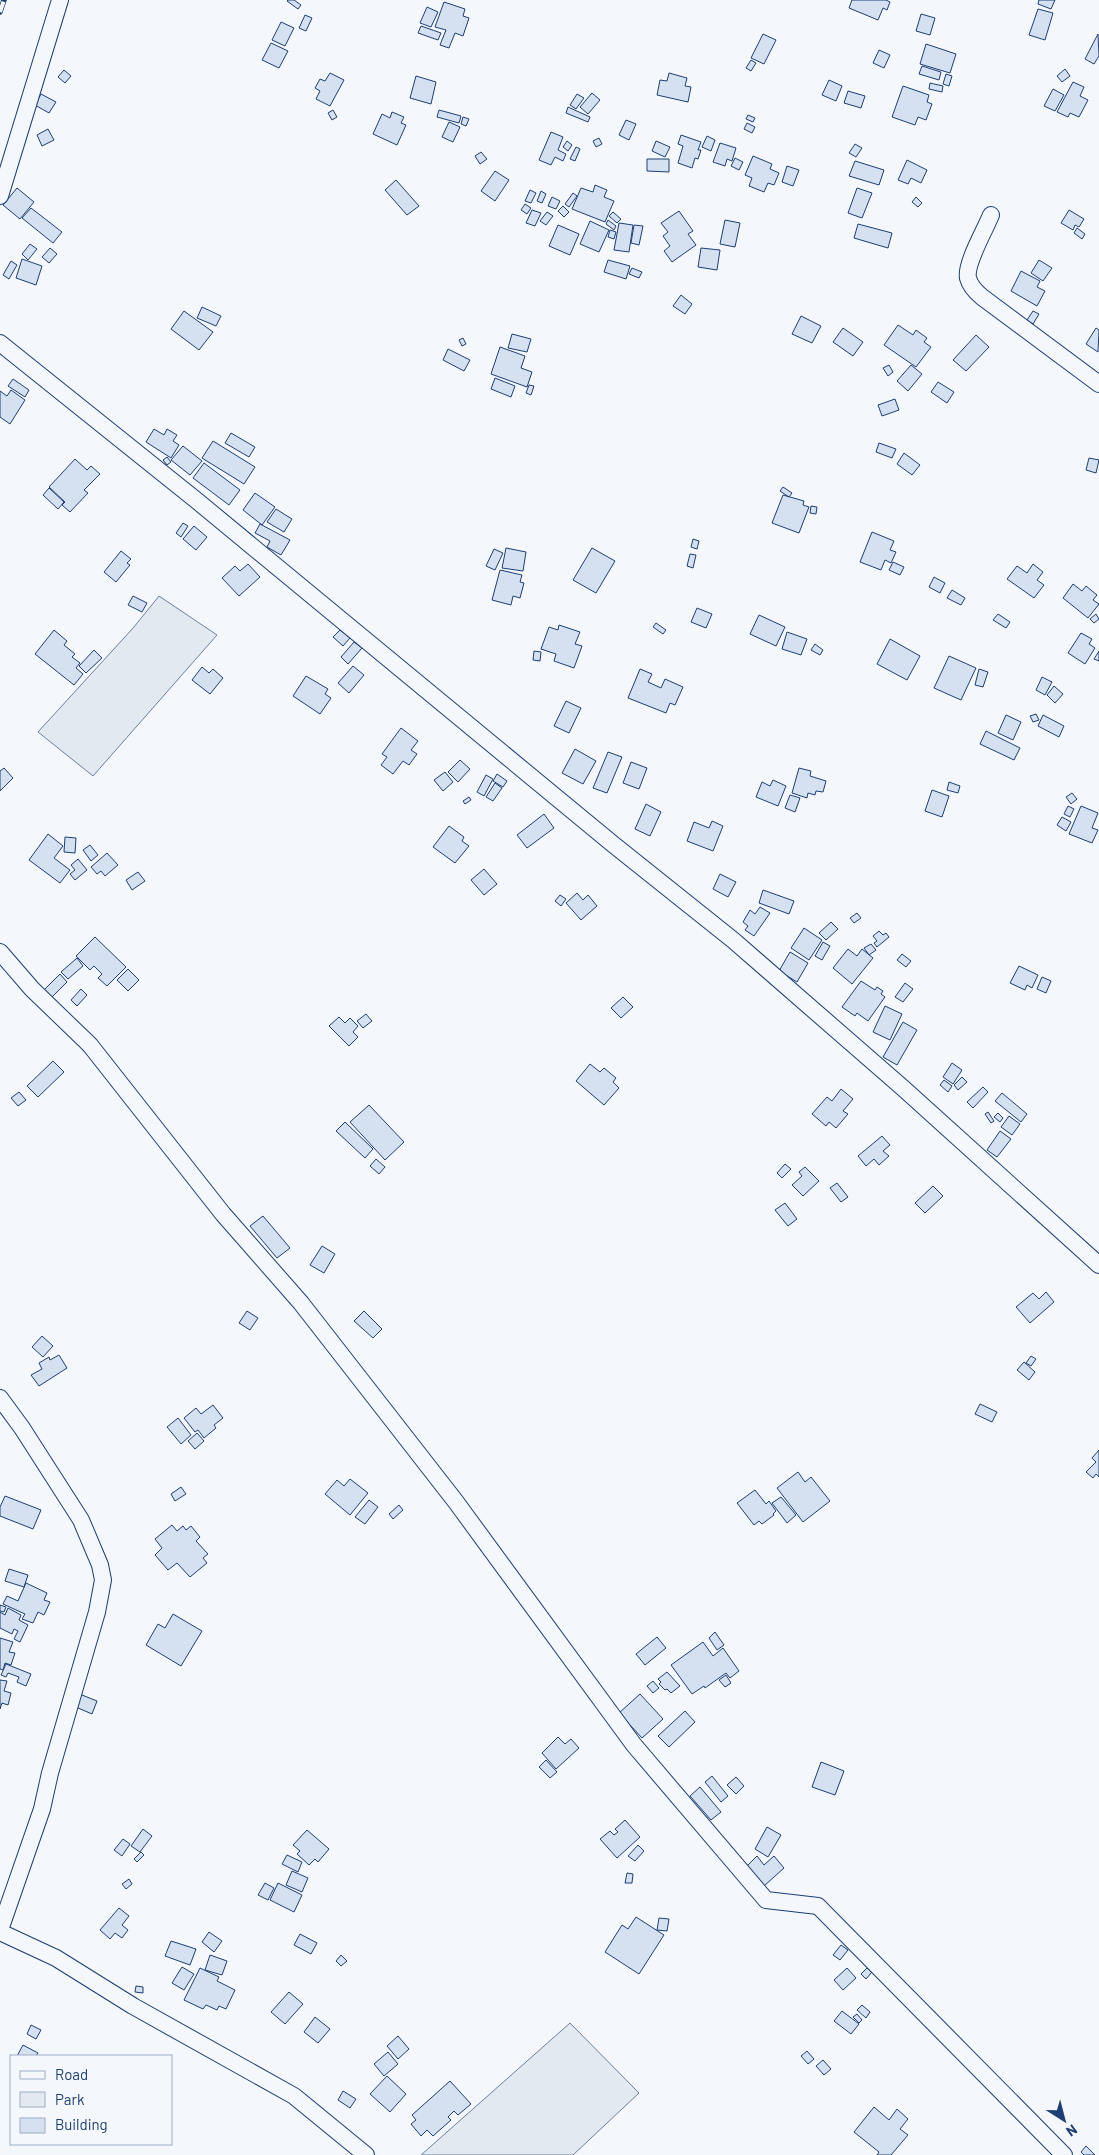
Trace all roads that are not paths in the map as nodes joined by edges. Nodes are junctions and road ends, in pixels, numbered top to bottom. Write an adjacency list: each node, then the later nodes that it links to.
1 (60, 0): 2 (street)
2 (0, 196)
3 (991, 215): 5 (street)
4 (0, 343): 7 (street)
5 (1099, 384)
6 (0, 952): 11 (street)
7 (1099, 1266)
8 (0, 1398): 9 (street)
9 (0, 1931): 10 (street)
10 (366, 2155)
11 (1064, 2155)

